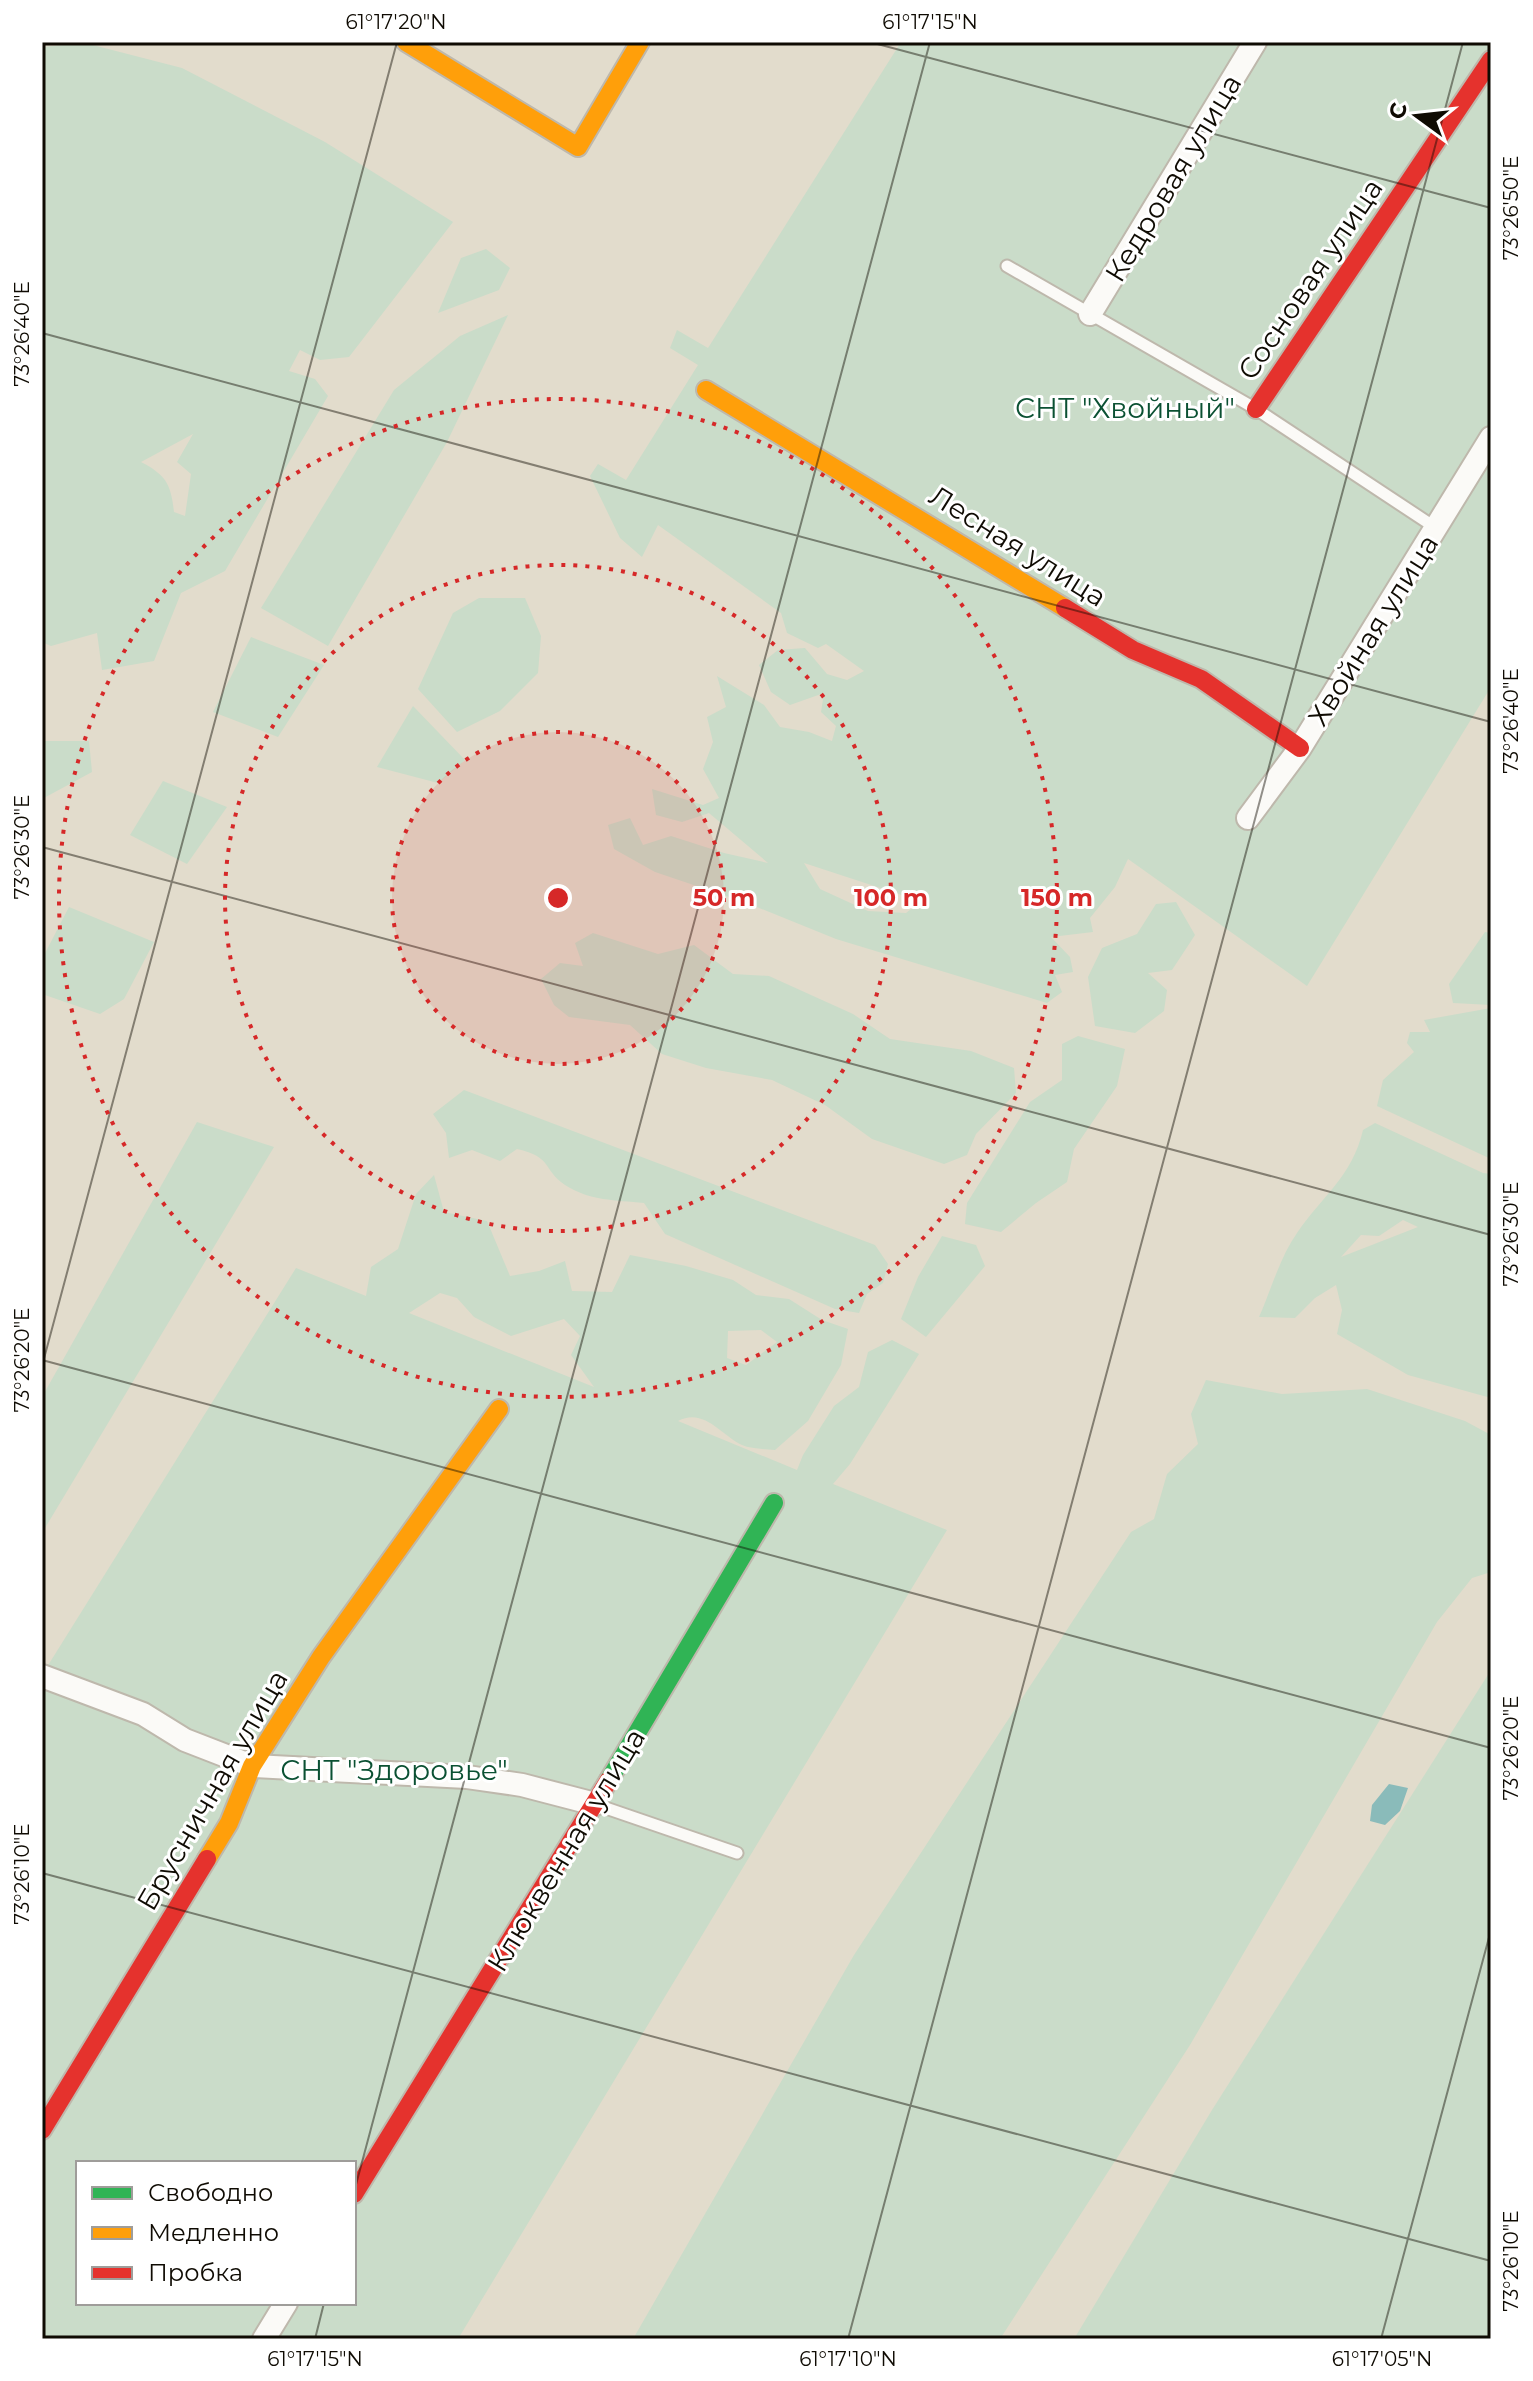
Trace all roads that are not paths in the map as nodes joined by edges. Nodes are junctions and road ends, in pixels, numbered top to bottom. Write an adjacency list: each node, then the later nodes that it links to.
1 (406, 42): 2 (street)
2 (640, 42)
3 (1255, 42): 6 (street, Кедровая улица)
4 (1491, 60): 8 (street, Сосновая улица)
5 (1007, 266): 6 (lane)
6 (1090, 314): 8 (lane)
7 (706, 390): 11 (street, Лесная улица)
8 (1256, 409): 10 (lane)
9 (1491, 438): 10 (street, Хвойная улица)
10 (1436, 528): 11 (street, Хвойная улица)
11 (1300, 748): 12 (street, Хвойная улица)
12 (1248, 818)
13 (499, 1409): 16 (street, Брусничная улица)
14 (774, 1503): 17 (street, Клюквенная улица)
15 (42, 1676): 16 (street)
16 (252, 1766): 17 (street); 19 (street, Брусничная улица)
17 (595, 1804): 18 (lane); 20 (street, Клюквенная улица)
18 (737, 1853)
19 (42, 2130)
20 (356, 2191)
21 (285, 2305): 22 (street)
22 (264, 2339)

